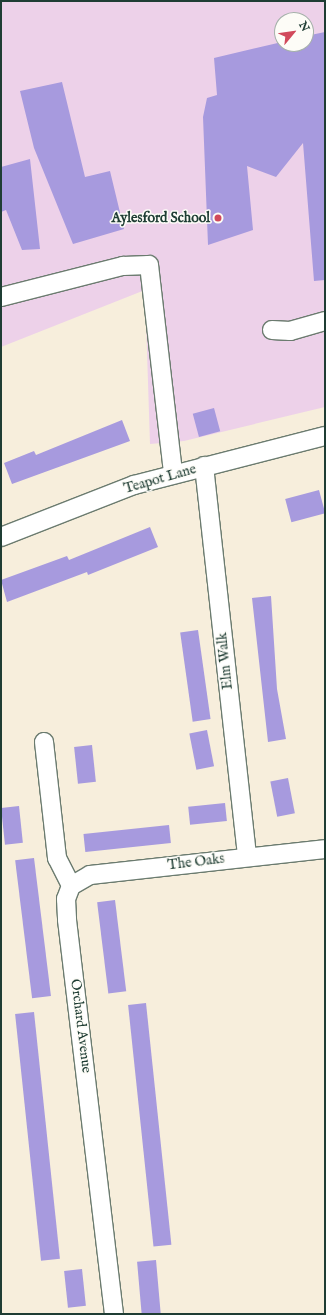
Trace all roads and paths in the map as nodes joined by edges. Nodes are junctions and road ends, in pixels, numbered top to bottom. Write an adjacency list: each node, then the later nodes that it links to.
1 (1, 297): 6 (street)
2 (325, 321): 3 (street)
3 (272, 330)
4 (325, 436): 5 (street, Teapot Lane)
5 (204, 466): 6 (street, Teapot Lane); 10 (street, Elm Walk)
6 (172, 473): 7 (street, Teapot Lane)
7 (1, 537)
8 (44, 742): 11 (street)
9 (325, 849): 10 (street, The Oaks)
10 (247, 856): 11 (street, The Oaks)
11 (71, 886): 12 (street, Orchard Avenue)
12 (114, 1314)

